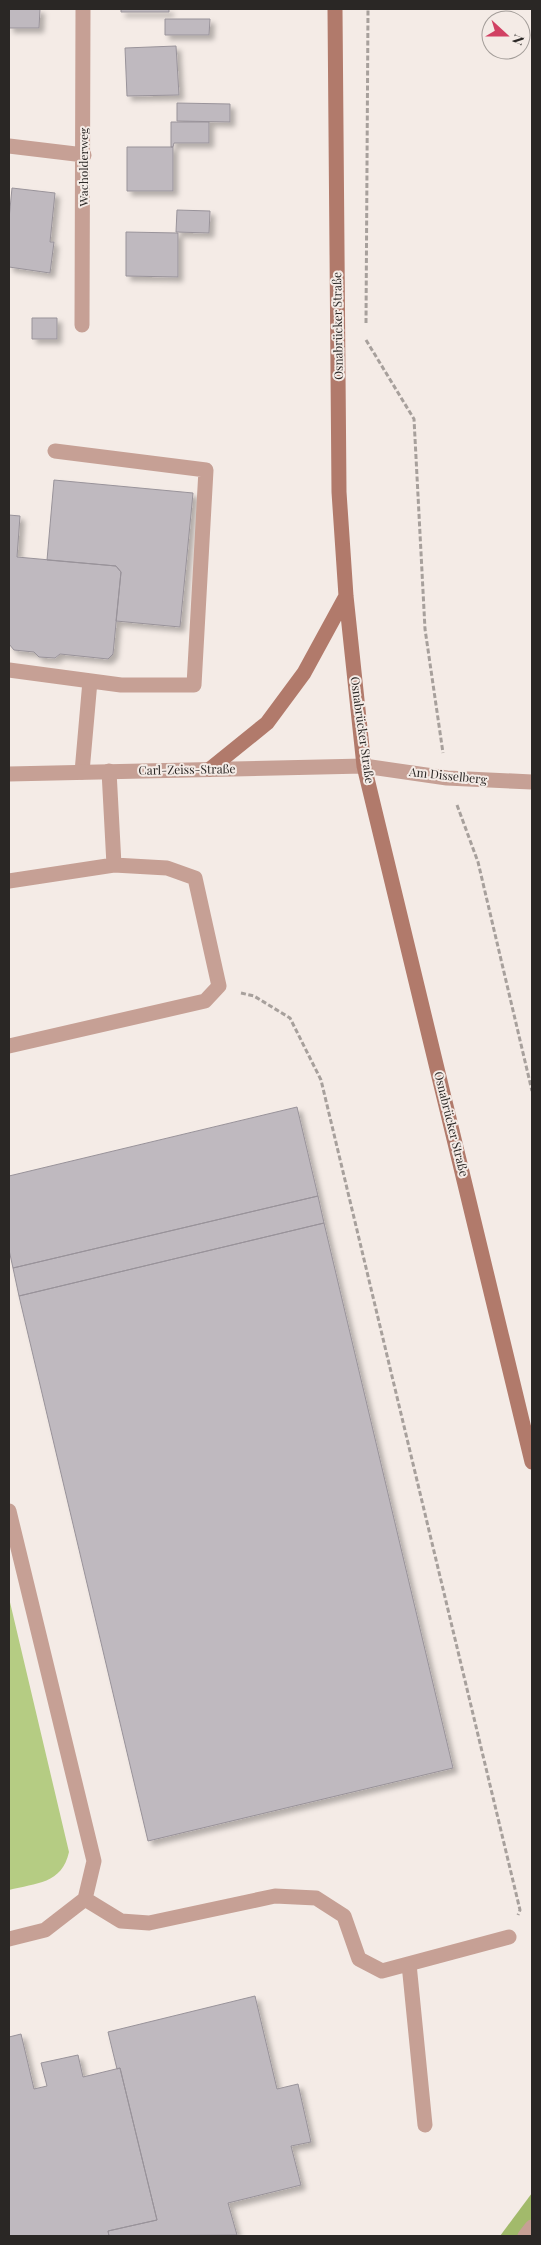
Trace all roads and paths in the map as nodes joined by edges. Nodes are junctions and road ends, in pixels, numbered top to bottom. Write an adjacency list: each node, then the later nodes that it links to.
1 (83, 9): 5 (street, Wacholderweg)
2 (335, 9): 8 (main road, Osnabrücker Straße)
3 (368, 9): 16 (path)
4 (9, 146): 5 (street)
5 (84, 155): 6 (street, Wacholderweg)
6 (82, 325)
7 (55, 451): 10 (street)
8 (346, 596): 11 (main road, Osnabrücker Straße); 12 (main road)
9 (9, 670): 10 (street)
10 (90, 681): 14 (street)
11 (364, 766): 12 (street, Carl-Zeiss-Straße); 16 (street, Am Disselberg); 23 (main road, Osnabrücker Straße)
12 (210, 769): 13 (street, Carl-Zeiss-Straße)
13 (109, 771): 14 (street, Carl-Zeiss-Straße); 18 (street)
14 (82, 772): 15 (street, Carl-Zeiss-Straße)
15 (9, 774)
16 (447, 778): 17 (street, Am Disselberg); 22 (path)
17 (532, 782)
18 (114, 865): 19 (street); 20 (street)
19 (9, 881)
20 (219, 986): 21 (street); 26 (path)
21 (9, 1046)
22 (532, 1091)
23 (532, 1462)
24 (9, 1511): 25 (street)
25 (85, 1898): 27 (street); 28 (street)
26 (510, 1937): 28 (street)
27 (9, 1939)
28 (409, 1964): 29 (street)
29 (425, 2125)
30 (532, 2227): 31 (street)
31 (525, 2236)

